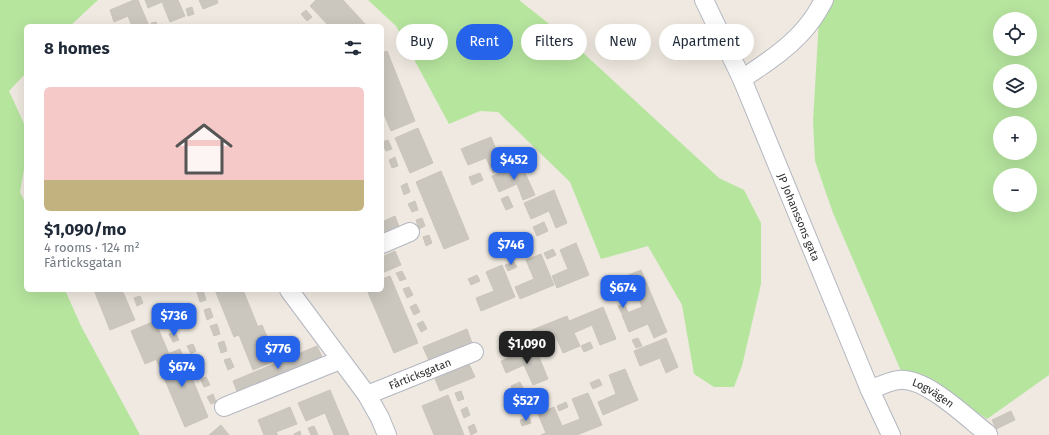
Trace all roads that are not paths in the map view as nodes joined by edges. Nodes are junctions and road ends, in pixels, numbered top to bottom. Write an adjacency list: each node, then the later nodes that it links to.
1 (704, 0): 3 (street, JP Johanssons gata)
2 (824, 0): 3 (street)
3 (742, 79): 9 (street, JP Johanssons gata)
4 (410, 232): 5 (street)
5 (384, 243)
6 (290, 292): 8 (street)
7 (474, 352): 10 (street, Fårticksgatan)
8 (340, 360): 10 (street); 11 (street)
9 (870, 390): 12 (street, Logvägen); 14 (street, JP Johanssons gata)
10 (367, 395): 13 (street)
11 (224, 407)
12 (988, 434)
13 (387, 435)
14 (891, 435)

